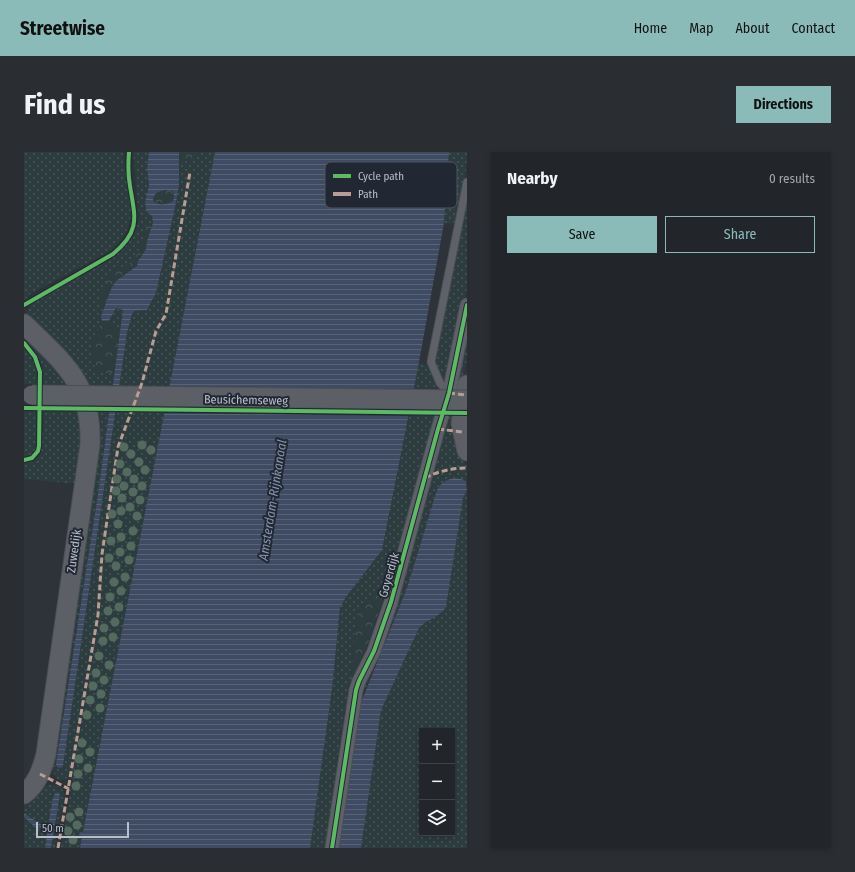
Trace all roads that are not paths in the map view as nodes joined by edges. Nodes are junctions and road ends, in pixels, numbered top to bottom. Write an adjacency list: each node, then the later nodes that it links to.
1 (467, 182): 5 (lane)
2 (467, 305): 5 (street, Goyerdijk)
3 (24, 324): 9 (street, Zuwedijk)
4 (467, 385): 8 (street)
5 (449, 393): 10 (street, Goyerdijk)
6 (28, 394): 7 (street, Beusichemseweg, bridge)
7 (467, 400)
8 (467, 451)
9 (24, 794)
10 (332, 848)

